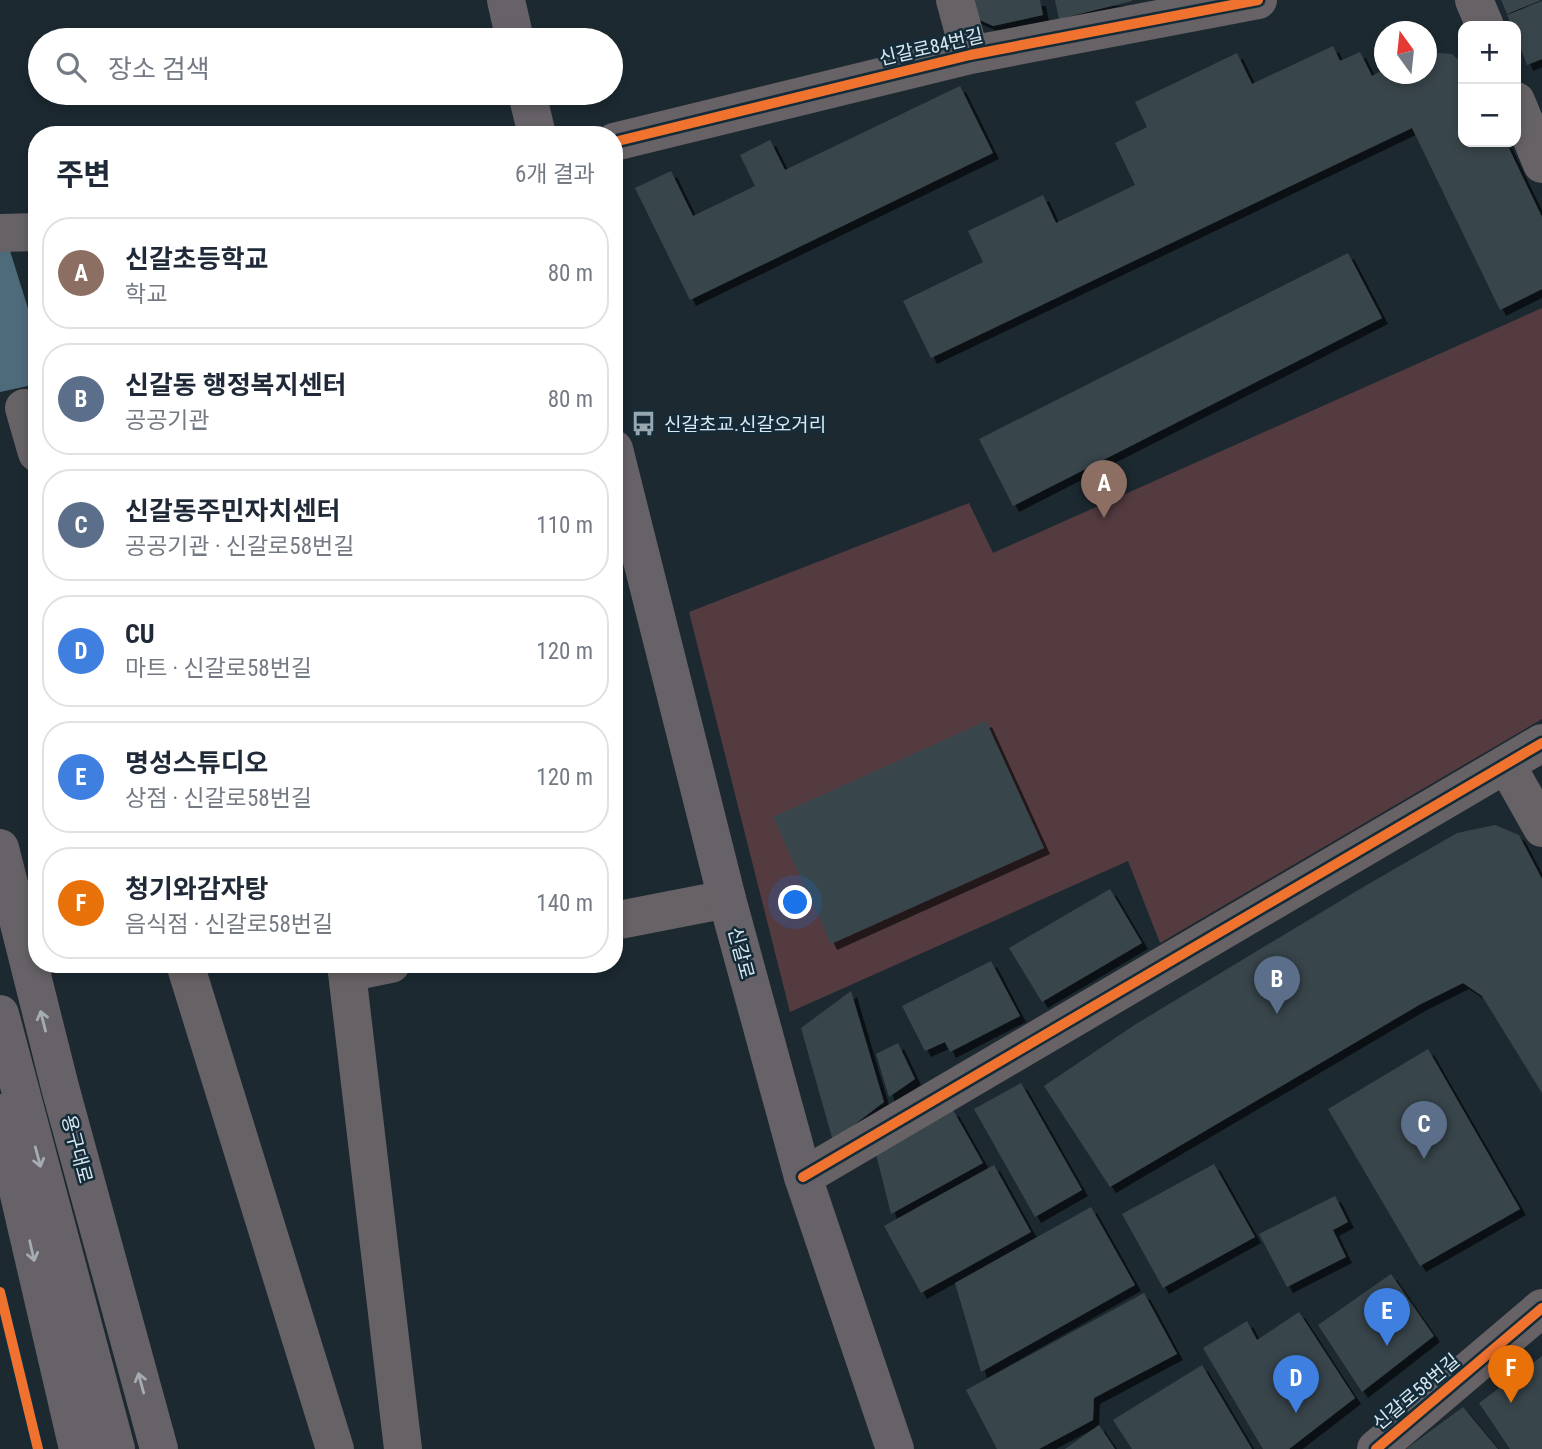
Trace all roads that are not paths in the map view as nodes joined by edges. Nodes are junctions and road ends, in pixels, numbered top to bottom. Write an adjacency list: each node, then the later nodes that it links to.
1 (506, 0): 6 (main road)
2 (954, 0): 7 (street)
3 (1258, 0): 7 (street, 신갈로84번길)
4 (1474, 0): 5 (street)
5 (1483, 21)
6 (512, 28)
7 (970, 55): 11 (street, 신갈로84번길)
8 (530, 105): 10 (main road)
9 (1521, 113): 12 (street)
10 (535, 126)
11 (623, 140)
12 (1542, 164)
13 (24, 408): 14 (street)
14 (28, 422)
15 (623, 485): 20 (main road, 신갈로)
16 (1542, 743): 17 (street)
17 (1506, 764): 18 (street); 28 (street)
18 (1542, 828)
19 (0, 848): 22 (main road, 용구대로, one-way to 19)
20 (727, 899): 21 (street); 28 (main road, 신갈로)
21 (623, 919)
22 (28, 960)
23 (31, 973): 32 (main road, 용구대로, one-way to 23)
24 (188, 973): 33 (street)
25 (346, 973): 34 (street)
26 (0, 1014): 27 (main road, 용구대로)
27 (10, 1102): 30 (main road, one-way to 30); 31 (main road, 용구대로, one-way to 31)
28 (803, 1177): 35 (main road, 신갈로)
29 (1542, 1308): 36 (street, 신갈로58번길)
30 (78, 1449)
31 (116, 1449)
32 (159, 1449)
33 (335, 1449)
34 (403, 1449)
35 (895, 1449)
36 (1376, 1449)

